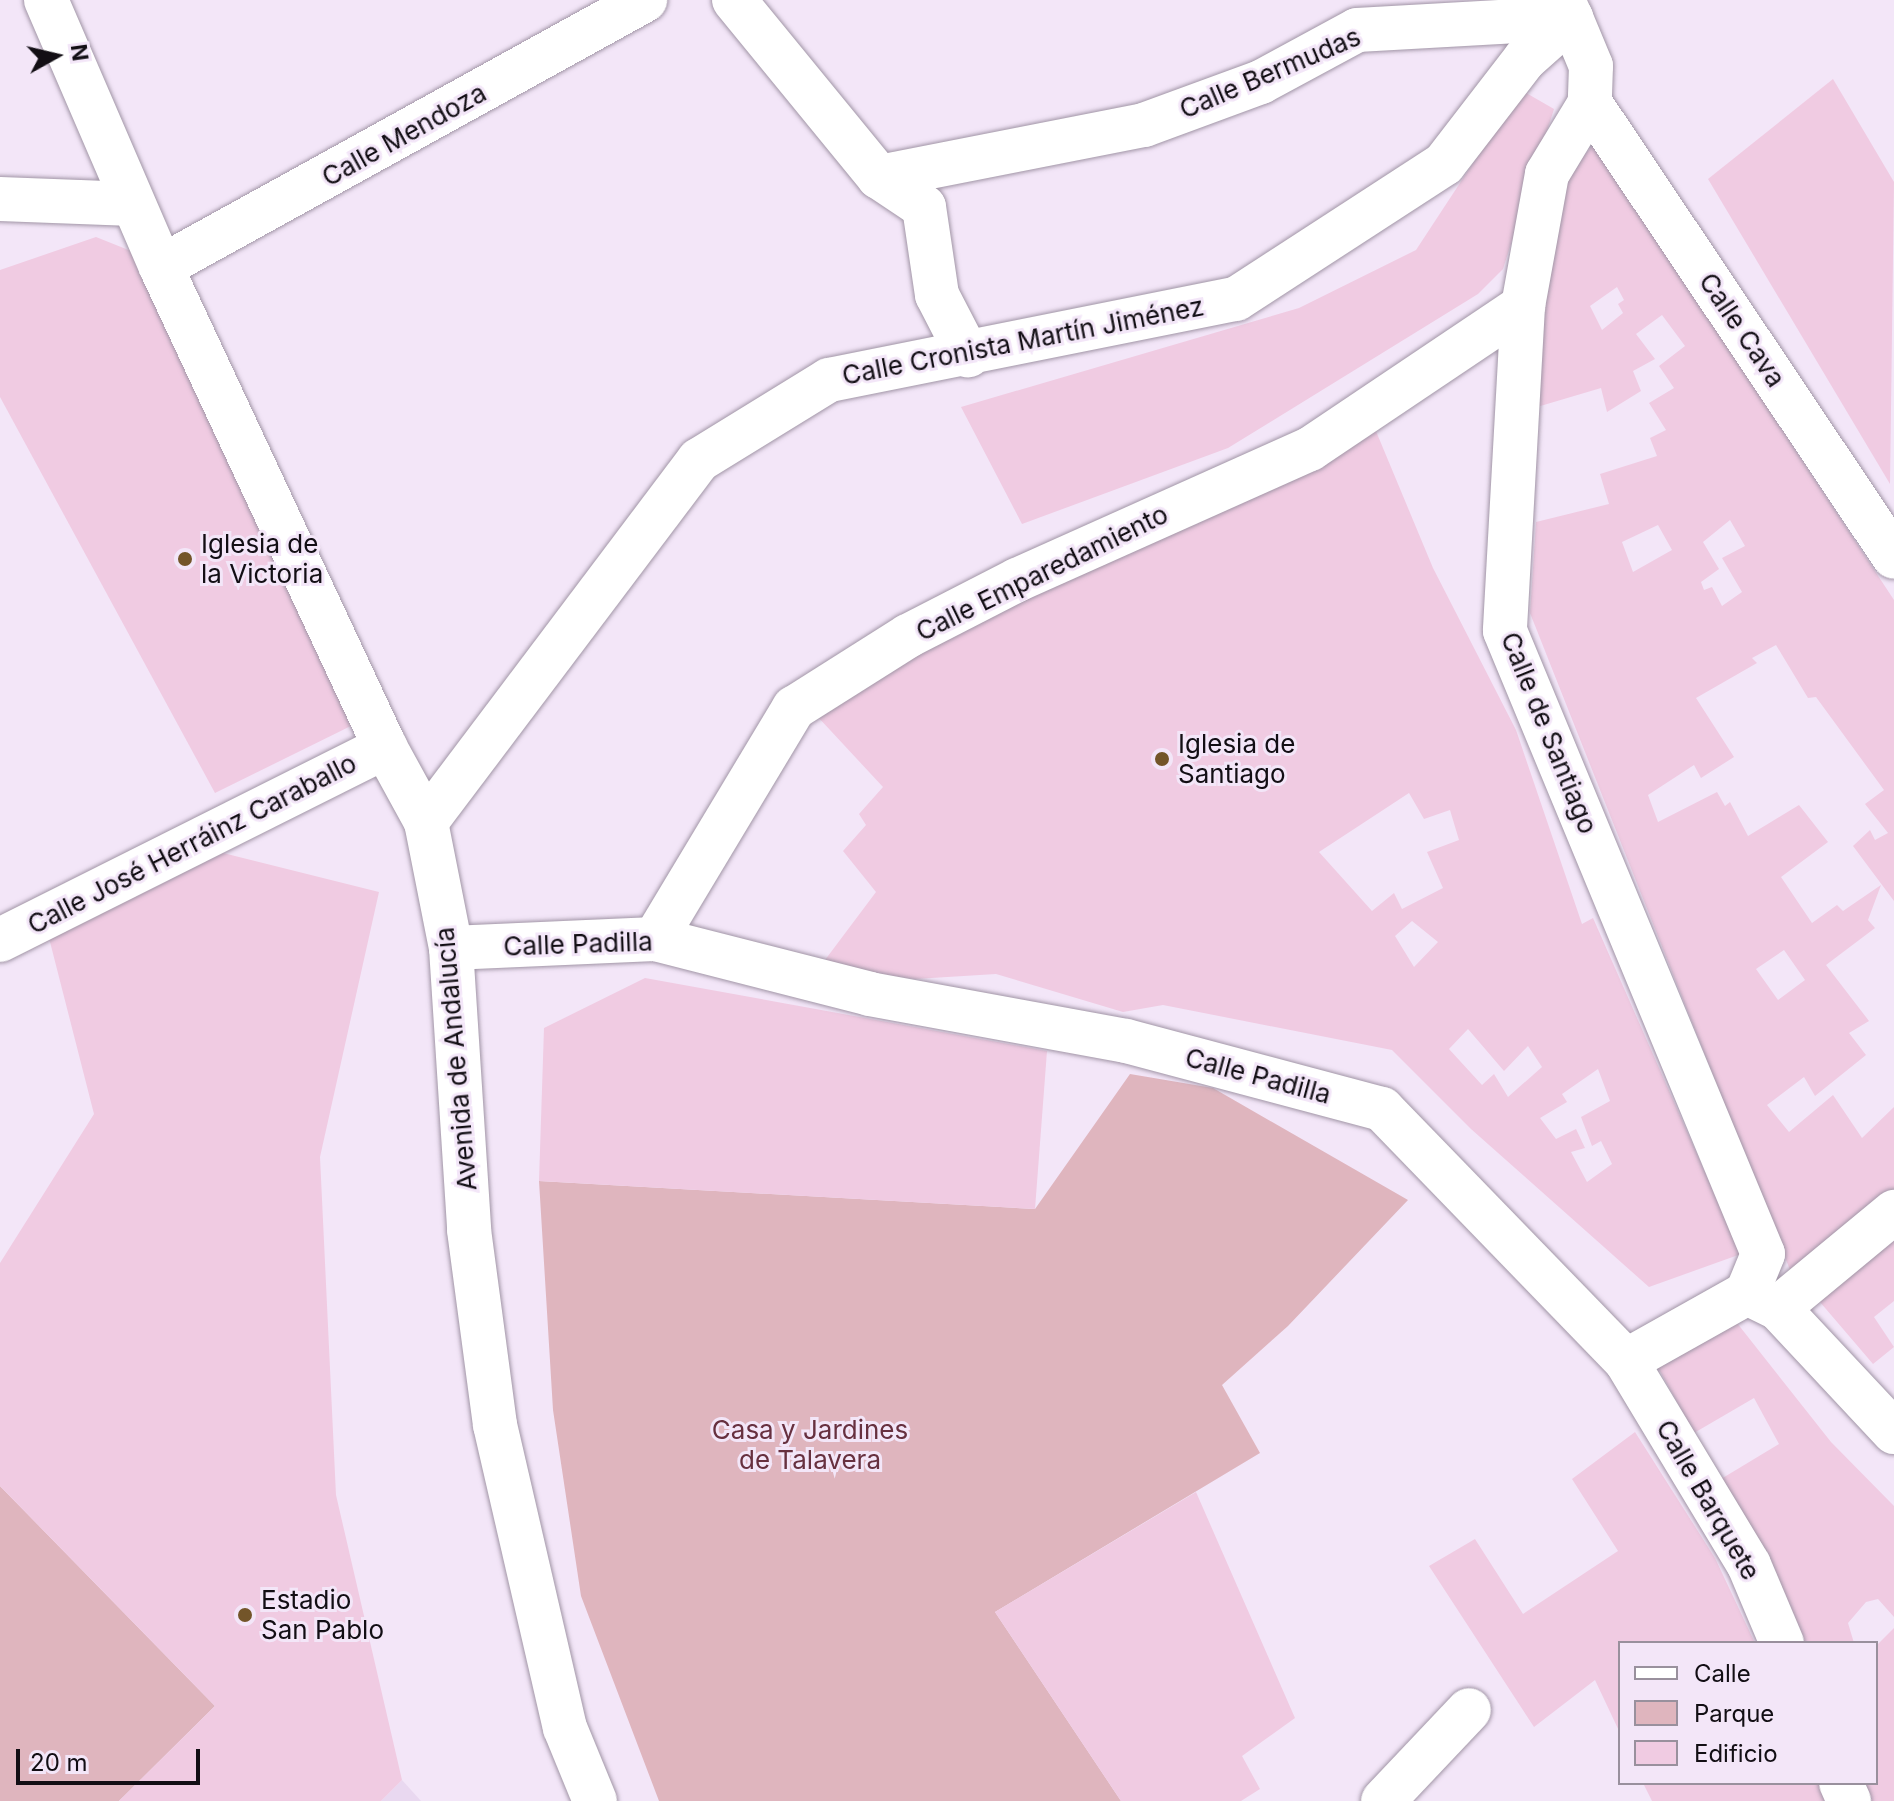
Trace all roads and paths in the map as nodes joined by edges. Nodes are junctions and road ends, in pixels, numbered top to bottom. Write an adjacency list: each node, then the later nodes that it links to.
1 (46, 0): 8 (street, Avenida de Andalucía)
2 (645, 0): 9 (street, Calle Mendoza)
3 (734, 0): 6 (street)
4 (1567, 9): 5 (street); 6 (street, Calle Bermudas); 11 (street, Calle Cronista Martín Jiménez)
5 (1590, 103): 10 (street, Calle de Santiago); 12 (street, Calle Cava)
6 (879, 177): 11 (street)
7 (0, 199): 8 (street)
8 (133, 204): 9 (street, Avenida de Andalucía)
9 (161, 267): 13 (street, Avenida de Andalucía)
10 (1523, 306): 15 (street, Calle Emparedamiento); 19 (street, Calle de Santiago)
11 (968, 355): 14 (street, Calle Cronista Martín Jiménez)
12 (1894, 557)
13 (385, 747): 14 (street, Avenida de Andalucía); 16 (street, Calle José Herráinz Caraballo)
14 (426, 822): 17 (street, Avenida de Andalucía)
15 (655, 939): 17 (street, Calle Padilla); 20 (street, Calle Padilla)
16 (0, 940)
17 (451, 948): 24 (street, Avenida de Andalucía)
18 (1894, 1212): 19 (street)
19 (1763, 1300): 20 (street); 21 (street)
20 (1626, 1361): 22 (street, Calle Barquete)
21 (1894, 1432)
22 (1781, 1641)
23 (1469, 1710): 25 (street)
24 (595, 1801)
25 (1383, 1801)

